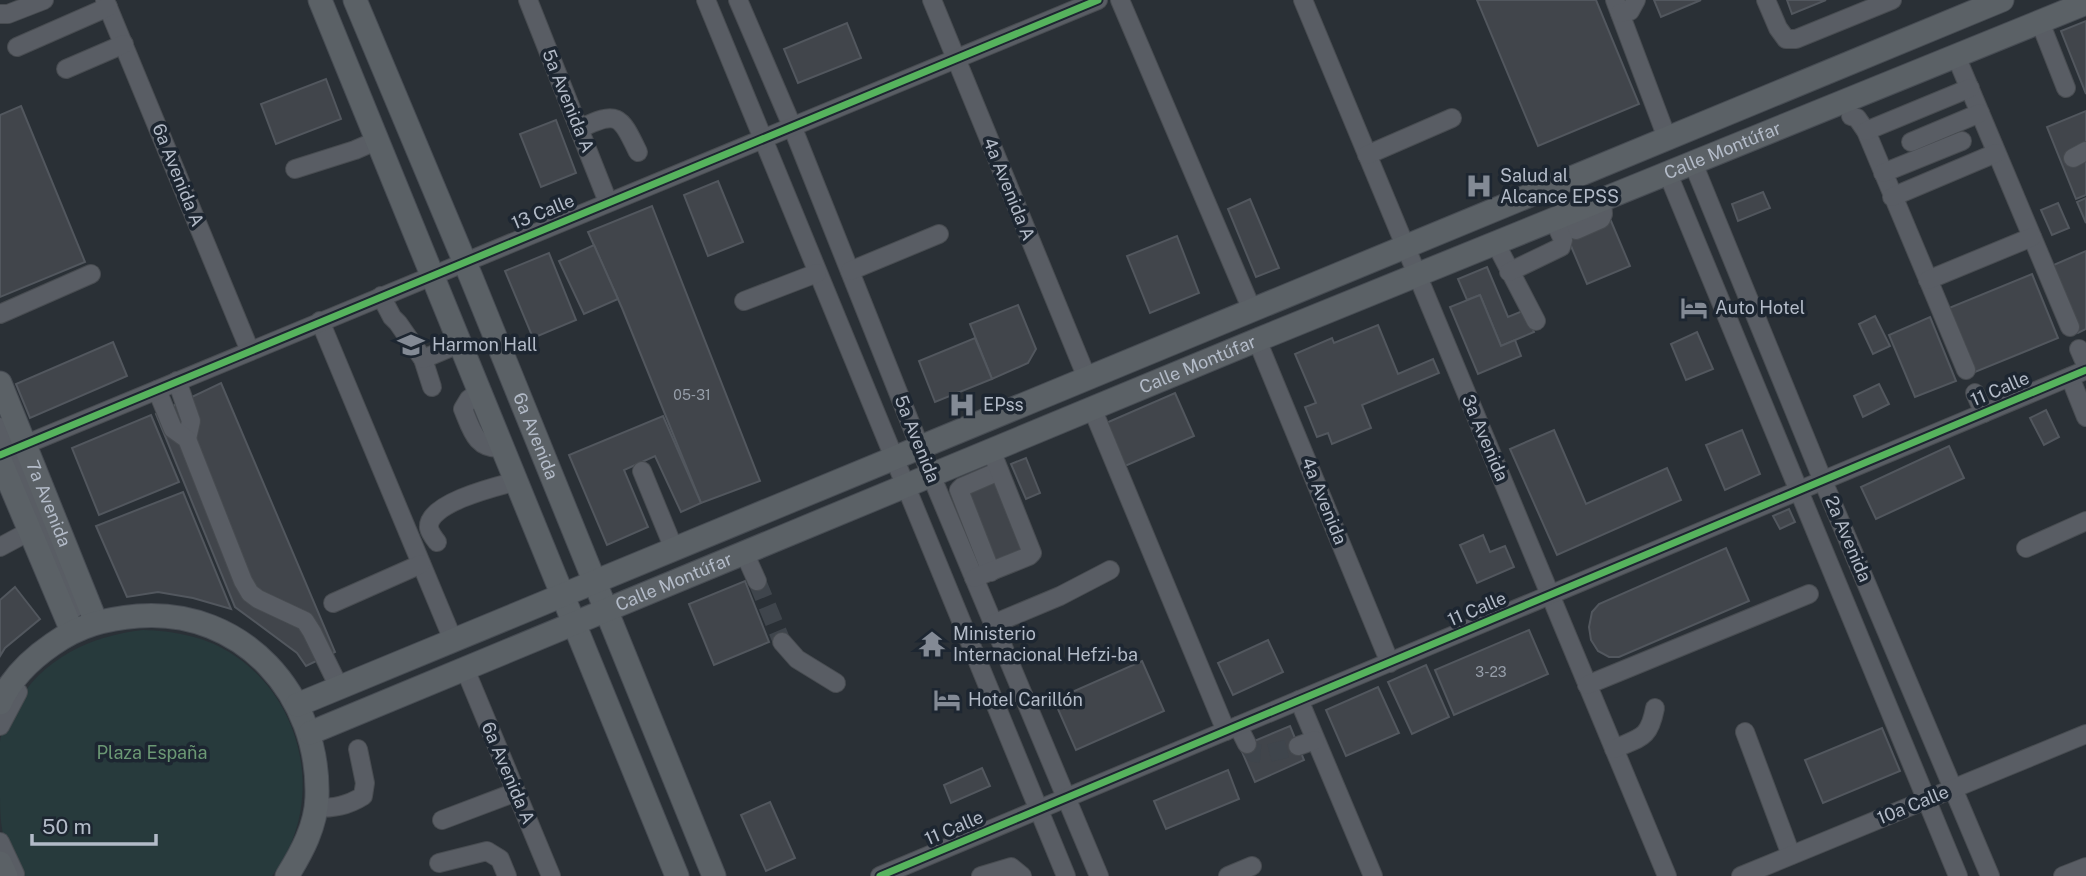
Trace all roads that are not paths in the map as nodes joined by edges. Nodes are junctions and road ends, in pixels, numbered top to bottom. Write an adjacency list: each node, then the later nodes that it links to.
1 (44, 0): 19 (street)
2 (320, 0): 36 (main road, 6a Avenida)
3 (345, 0): 53 (street)
4 (355, 0): 53 (main road, 6a Avenida)
5 (528, 0): 32 (street, 5a Avenida A)
6 (706, 0): 34 (street, 5a Avenida)
7 (738, 0): 31 (street, 5a Avenida)
8 (932, 0): 24 (street, 4a Avenida A)
9 (1098, 0): 24 (street, 13 Calle)
10 (1120, 0): 62 (street)
11 (1303, 0): 41 (street, 3a Avenida)
12 (1636, 0): 17 (street)
13 (1766, 0): 14 (street)
14 (1892, 0)
15 (2002, 0): 35 (main road, Calle Montúfar)
16 (107, 3): 21 (street, 6a Avenida A); 22 (street)
17 (1618, 7): 35 (street)
18 (2084, 10): 20 (main road, Calle Montúfar)
19 (0, 14)
20 (2040, 22): 23 (main road, Calle Montúfar); 27 (street)
21 (124, 44): 25 (street); 69 (street, 6a Avenida A)
22 (17, 47)
23 (1956, 56): 26 (street); 42 (main road, Calle Montúfar)
24 (956, 59): 31 (street, 13 Calle); 73 (street, 4a Avenida A)
25 (66, 69)
26 (1970, 88): 28 (street); 33 (street)
27 (2066, 88)
28 (1980, 113): 38 (street); 40 (street)
29 (1850, 116): 33 (street)
30 (1452, 118): 41 (street)
31 (792, 126): 34 (street, 13 Calle); 54 (street, 5a Avenida)
32 (579, 129): 39 (street); 47 (street, 5a Avenida A)
33 (1866, 131): 45 (street)
34 (762, 138): 47 (street, 13 Calle); 55 (street, 5a Avenida)
35 (1667, 138): 52 (main road, Calle Montúfar)
36 (378, 140): 43 (street); 53 (main road, 6a Avenida)
37 (1962, 141): 45 (street)
38 (1911, 142)
39 (638, 152)
40 (1996, 153): 46 (street); 50 (street)
41 (1367, 155): 52 (street, 3a Avenida)
42 (1693, 163): 44 (main road, Calle Montúfar); 91 (street, 2a Avenida)
43 (295, 169)
44 (1668, 173): 48 (main road, Calle Montúfar); 93 (street, 2a Avenida)
45 (1883, 173): 46 (street)
46 (1892, 197): 59 (street)
47 (608, 202): 53 (street, 13 Calle)
48 (1558, 219): 51 (main road, Calle Montúfar); 56 (street)
49 (939, 234): 54 (street)
50 (2032, 237): 59 (street); 66 (street)
51 (1496, 244): 56 (street); 58 (main road, Calle Montúfar)
52 (1405, 246): 58 (street, 3a Avenida); 62 (main road, Calle Montúfar)
53 (451, 267): 60 (street, 13 Calle); 68 (main road, 6a Avenida); 106 (main road, 6a Avenida)
54 (850, 271): 84 (street, 5a Avenida)
55 (817, 272): 61 (street); 86 (street, 5a Avenida)
56 (1509, 272): 65 (street)
57 (91, 274): 63 (street)
58 (1418, 275): 67 (main road, Calle Montúfar); 109 (street, 3a Avenida)
59 (1928, 280): 71 (street)
60 (381, 296): 64 (street, 13 Calle); 70 (street)
61 (744, 300)
62 (1252, 310): 73 (main road, Calle Montúfar)
63 (0, 314)
64 (320, 321): 69 (street, 13 Calle); 101 (street)
65 (1536, 321)
66 (2070, 327)
67 (1257, 340): 79 (main road, Calle Montúfar); 117 (street, 4a Avenida)
68 (461, 344): 70 (street); 90 (main road, 6a Avenida)
69 (250, 351): 74 (street, 13 Calle)
70 (423, 359): 76 (street)
71 (1966, 370)
72 (2078, 374): 80 (street, 11 Calle); 81 (street)
73 (1087, 378): 84 (main road, Calle Montúfar)
74 (177, 381): 77 (street, 13 Calle); 83 (street)
75 (0, 383): 85 (main road, 7a Avenida)
76 (432, 387)
77 (157, 390): 83 (street); 85 (street, 13 Calle)
78 (1975, 393): 80 (street)
79 (1092, 408): 87 (main road, Calle Montúfar); 127 (street)
80 (1984, 413): 91 (street, 11 Calle)
81 (2086, 417)
82 (0, 427): 85 (street)
83 (187, 439): 121 (street)
84 (919, 447): 86 (main road, Calle Montúfar); 89 (street, 5a Avenida)
85 (9, 453): 95 (main road, 7a Avenida); 114 (main road, 7a Avenida)
86 (892, 458): 92 (street, 5a Avenida); 99 (main road, Calle Montúfar)
87 (995, 461): 89 (main road, Calle Montúfar); 103 (street); 103 (street)
88 (642, 471): 99 (street)
89 (931, 475): 92 (main road, Calle Montúfar); 104 (street, 5a Avenida)
90 (517, 481): 96 (street); 108 (main road, 6a Avenida)
91 (1823, 481): 93 (street, 11 Calle); 134 (street, 2a Avenida)
92 (904, 485): 100 (main road, Calle Montúfar); 139 (street, 5a Avenida)
93 (1800, 490): 109 (street, 11 Calle); 137 (street, 2a Avenida)
94 (2086, 521): 98 (street)
95 (30, 531): 97 (street); 114 (main road, 7a Avenida)
96 (437, 542)
97 (0, 547)
98 (2026, 548)
99 (674, 549): 106 (main road, Calle Montúfar)
100 (744, 552): 105 (street); 111 (main road, Calle Montúfar)
101 (421, 564): 110 (street); 115 (street)
102 (1110, 569): 113 (street)
103 (991, 572): 104 (street)
104 (974, 578): 113 (street, 5a Avenida)
105 (757, 581)
106 (590, 583): 108 (main road, Calle Montúfar); 111 (main road, 6a Avenida)
107 (1809, 594): 120 (street)
108 (563, 595): 112 (main road, 6a Avenida); 115 (main road, Calle Montúfar)
109 (1550, 595): 117 (street, 11 Calle); 120 (street, 3a Avenida)
110 (333, 603)
111 (602, 613): 112 (main road, Calle Montúfar); 153 (street); 154 (main road, 6a Avenida)
112 (574, 624): 118 (main road, Calle Montúfar); 152 (main road, 6a Avenida)
113 (993, 624): 136 (street, 5a Avenida)
114 (83, 626): 123 (main road); 124 (main road); 126 (street)
115 (453, 640): 121 (main road, Calle Montúfar)
116 (782, 642): 119 (street)
117 (1390, 663): 122 (street, 11 Calle)
118 (465, 669): 129 (main road, Calle Montúfar); 135 (street, 6a Avenida A)
119 (836, 683)
120 (1587, 685): 133 (street, 3a Avenida)
121 (339, 687): 124 (main road, Calle Montúfar)
122 (1298, 701): 127 (street, 11 Calle); 161 (street)
123 (0, 702)
124 (297, 705): 129 (main road)
125 (1655, 708): 133 (street)
126 (0, 726)
127 (1232, 728): 131 (street); 136 (street, 11 Calle)
128 (1745, 732): 142 (street)
129 (310, 733): 138 (main road)
130 (2086, 734): 134 (street, 10a Calle)
131 (1247, 744)
132 (358, 749): 138 (street)
133 (1614, 749): 162 (street, 3a Avenida)
134 (1954, 788): 137 (street, 10a Calle); 165 (street, 2a Avenida)
135 (516, 792): 140 (street); 151 (street, 6a Avenida A)
136 (1066, 798): 139 (street, 11 Calle); 159 (street, 5a Avenida)
137 (1927, 799): 142 (street, 10a Calle); 164 (street, 2a Avenida)
138 (315, 808): 149 (main road)
139 (1038, 810): 155 (street, 11 Calle); 158 (street, 5a Avenida)
140 (442, 820)
141 (0, 842): 148 (street)
142 (1791, 855): 163 (street, 10a Calle)
143 (0, 863): 147 (main road)
144 (439, 863): 150 (street)
145 (1252, 866): 160 (street)
146 (2086, 867): 166 (street)
147 (6, 876)
148 (16, 876)
149 (287, 876)
150 (507, 876)
151 (551, 876)
152 (677, 876)
153 (703, 876)
154 (714, 876)
155 (880, 876)
156 (981, 876): 157 (street)
157 (1023, 876)
158 (1066, 876)
159 (1099, 876)
160 (1228, 876)
161 (1373, 876)
162 (1667, 876)
163 (1741, 876)
164 (1958, 876)
165 (1990, 876)
166 (2063, 876)

